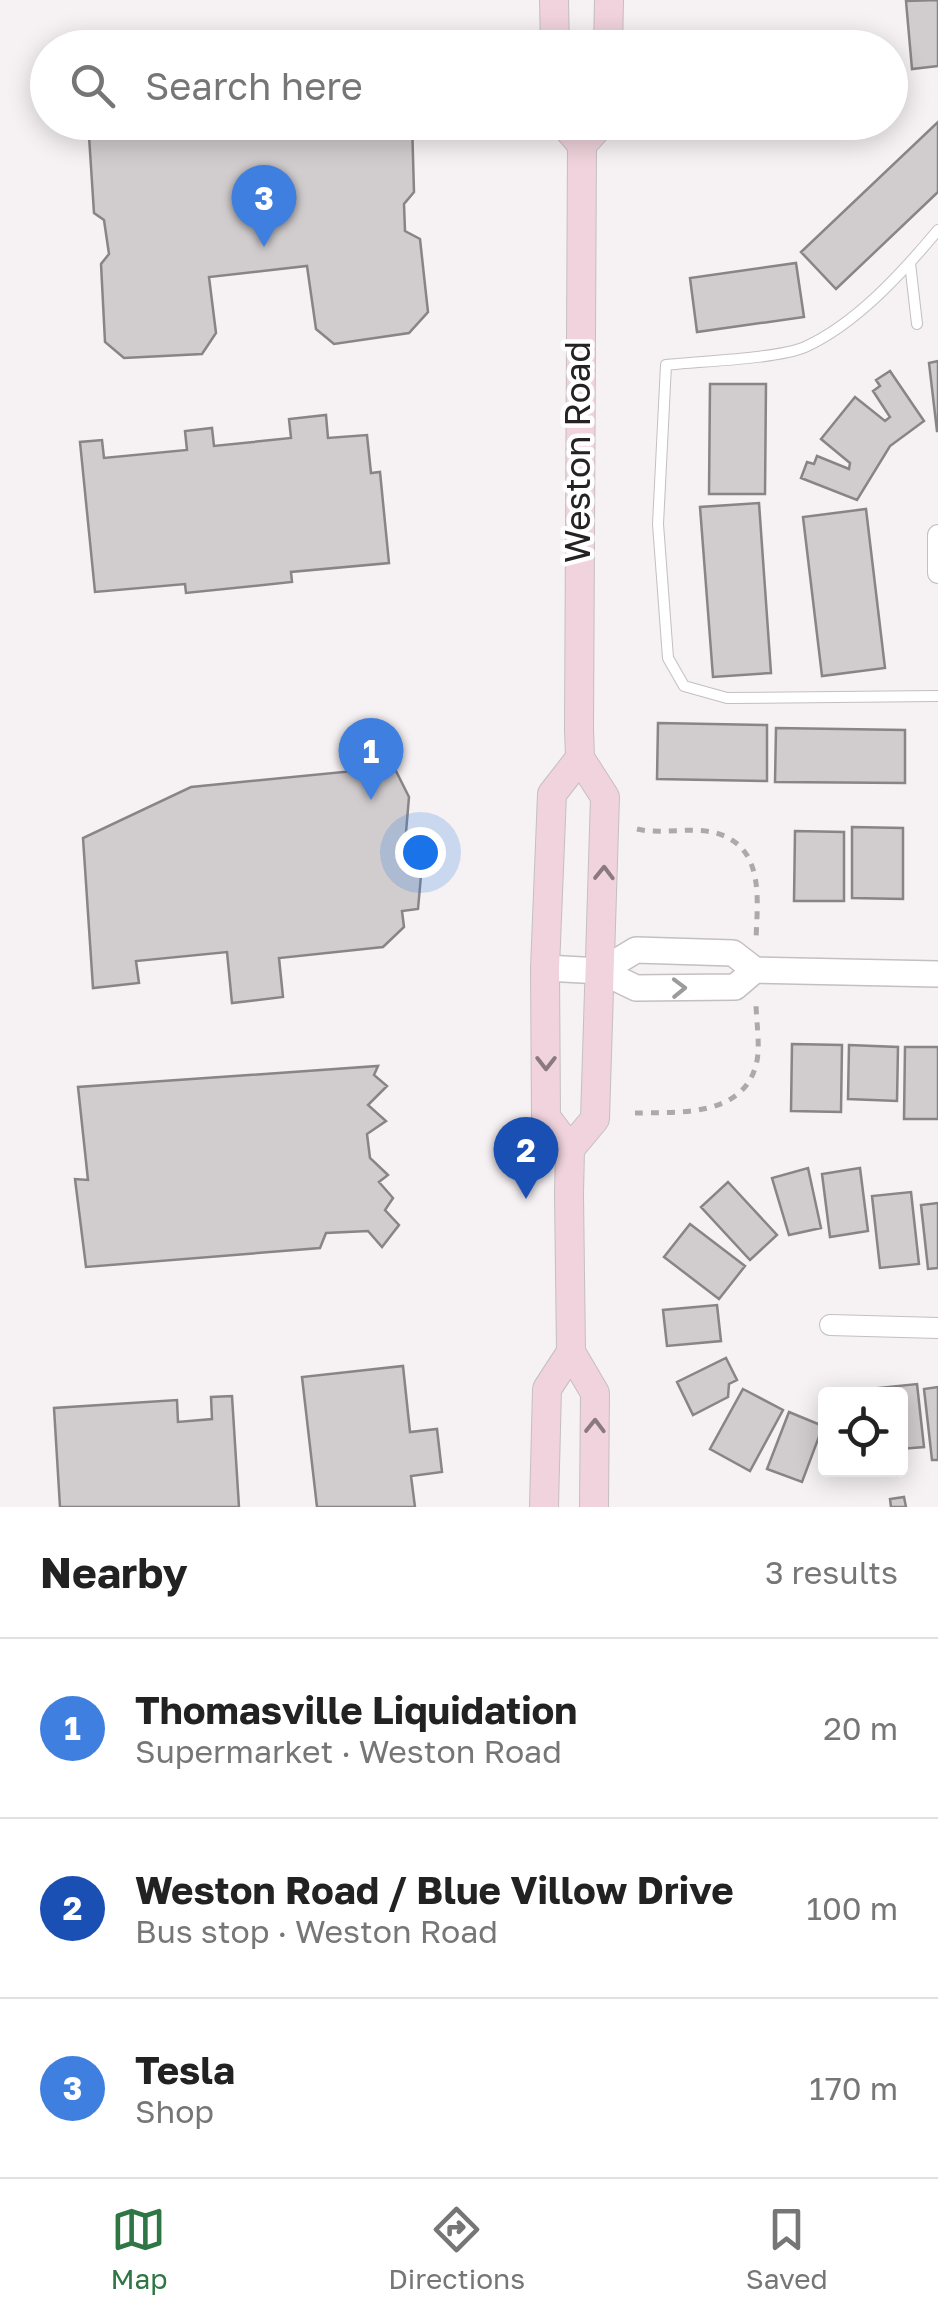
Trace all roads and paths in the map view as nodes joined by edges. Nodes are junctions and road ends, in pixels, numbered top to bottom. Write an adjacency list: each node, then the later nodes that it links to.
1 (554, 0): 3 (main road)
2 (609, 0): 4 (main road)
3 (555, 30)
4 (608, 30)
5 (578, 140): 7 (main road)
6 (587, 140): 7 (main road)
7 (582, 145): 14 (main road, Weston Road)
8 (938, 230): 9 (lane)
9 (910, 264): 10 (lane); 13 (lane)
10 (917, 324)
11 (938, 534): 12 (street)
12 (938, 573)
13 (938, 696)
14 (580, 758): 15 (main road); 17 (main road, one-way to 14)
15 (545, 968): 17 (street); 19 (main road, one-way to 19)
16 (755, 970): 17 (street, one-way to 16); 17 (street); 18 (street)
17 (601, 971): 19 (main road)
18 (938, 974)
19 (570, 1148): 22 (main road)
20 (830, 1325): 21 (street)
21 (938, 1328)
22 (571, 1352): 23 (main road); 24 (main road, one-way to 22)
23 (544, 1507)
24 (594, 1507)

